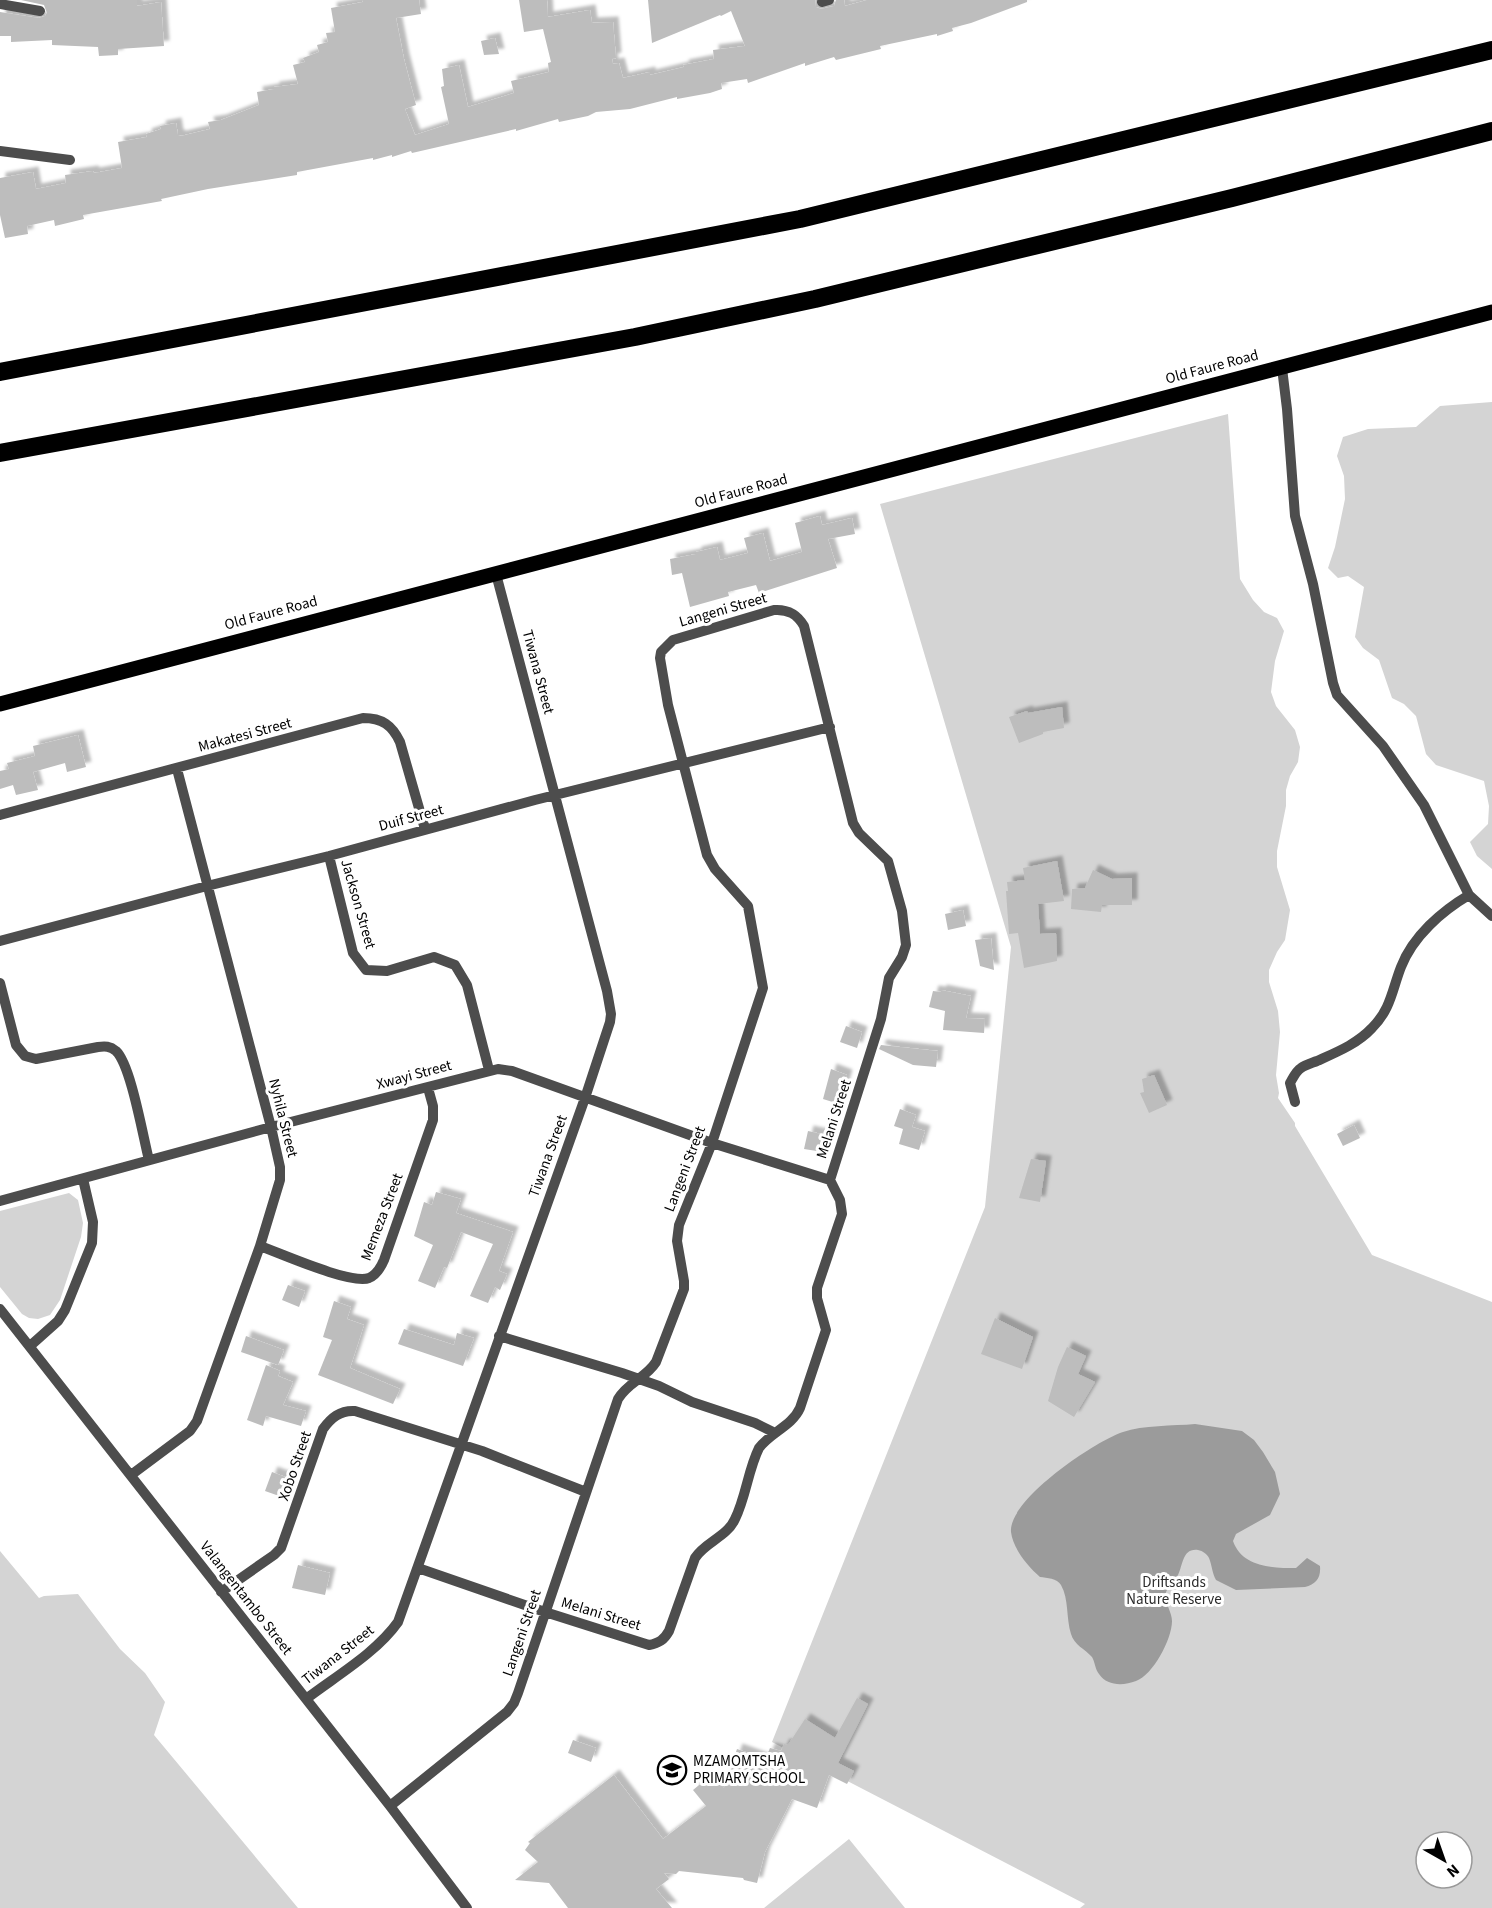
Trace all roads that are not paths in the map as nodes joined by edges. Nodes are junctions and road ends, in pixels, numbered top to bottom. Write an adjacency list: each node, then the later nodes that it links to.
1 (0, 4): 2 (street)
2 (40, 12)
3 (1492, 50): 9 (highway)
4 (1492, 131): 10 (highway)
5 (0, 151): 6 (street)
6 (70, 160)
7 (1492, 312): 8 (main road, Old Faure Road)
8 (1282, 368): 11 (main road, Old Faure Road); 22 (street)
9 (0, 372)
10 (0, 453)
11 (496, 574): 13 (main road, Old Faure Road); 17 (street, Tiwana Street)
12 (792, 612): 14 (street, Melani Street); 15 (street, Langeni Street)
13 (0, 704)
14 (830, 727): 15 (street, Duif Street); 34 (street, Melani Street)
15 (684, 764): 17 (street, Duif Street); 31 (street, Langeni Street)
16 (177, 769): 18 (street, Makatesi Street); 19 (street, Makatesi Street); 21 (street, Nyhila Street)
17 (555, 796): 19 (street, Duif Street); 28 (street, Tiwana Street)
18 (0, 815)
19 (425, 829): 20 (street, Duif Street)
20 (329, 856): 21 (street, Duif Street); 26 (street, Jackson Street)
21 (207, 886): 24 (street, Duif Street); 30 (street, Nyhila Street)
22 (1469, 896): 23 (street); 29 (street)
23 (1492, 916)
24 (0, 941)
25 (0, 983): 32 (street)
26 (489, 1070): 27 (street, Xwayi Street); 28 (street, Xwayi Street)
27 (428, 1088): 30 (street, Xwayi Street); 36 (street, Memeza Street)
28 (585, 1098): 31 (street, Xwayi Street); 38 (street, Tiwana Street)
29 (1295, 1102)
30 (271, 1127): 32 (street, Xwayi Street); 36 (street, Nyhila Street)
31 (712, 1143): 34 (street, Xwayi Street); 40 (street, Langeni Street)
32 (149, 1160): 33 (street, Xwayi Street)
33 (82, 1179): 35 (street, Xwayi Street); 39 (street)
34 (830, 1180): 41 (street, Melani Street)
35 (0, 1201)
36 (260, 1246): 43 (street, Nyhila Street)
37 (0, 1309): 39 (street, Valangentambo Street)
38 (499, 1336): 40 (street); 42 (street, Tiwana Street)
39 (30, 1346): 43 (street, Valangentambo Street)
40 (637, 1379): 41 (street); 44 (street, Langeni Street)
41 (775, 1433): 47 (street, Melani Street)
42 (460, 1445): 44 (street, Xobo Street); 45 (street, Tiwana Street); 46 (street, Xobo Street)
43 (131, 1475): 46 (street, Valangentambo Street)
44 (586, 1492): 47 (street, Langeni Street)
45 (418, 1568): 47 (street, Melani Street); 48 (street, Tiwana Street)
46 (221, 1592): 48 (street, Valangentambo Street)
47 (545, 1612): 49 (street, Langeni Street)
48 (306, 1699): 49 (street, Valangentambo Street)
49 (390, 1806): 50 (street, Valangentambo Street)
50 (467, 1908)

